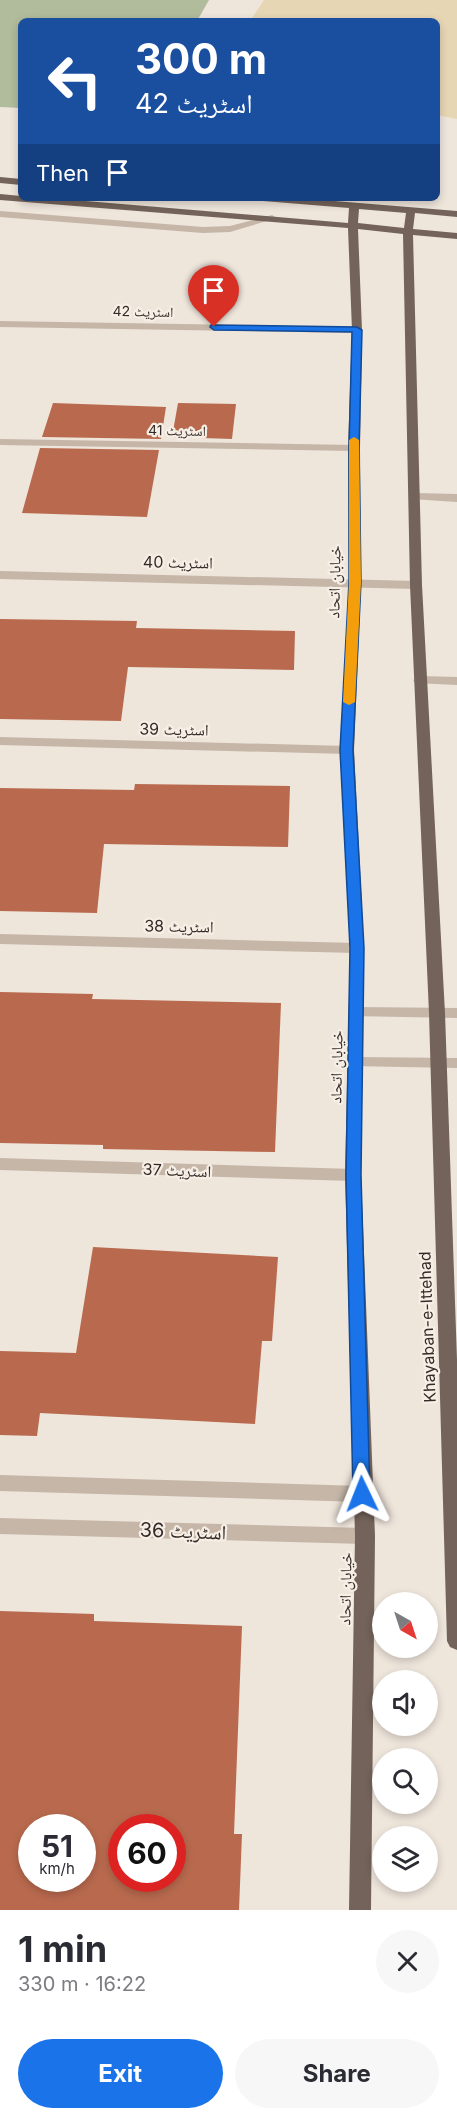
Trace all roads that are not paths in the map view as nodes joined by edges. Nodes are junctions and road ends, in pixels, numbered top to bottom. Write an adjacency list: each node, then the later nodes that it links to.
1 (0, 180): 2 (main road)
2 (18, 182)
3 (0, 197): 4 (main road)
4 (18, 198)
5 (52, 201): 11 (main road)
6 (297, 201): 7 (main road)
7 (354, 206): 8 (main road); 12 (main road, خیابان اتحاد)
8 (411, 210): 10 (main road); 13 (main road)
9 (0, 214): 11 (street)
10 (457, 214)
11 (272, 218): 12 (main road)
12 (353, 226): 13 (main road); 16 (main road, خیابان اتحاد)
13 (408, 232): 14 (main road); 19 (main road)
14 (457, 236)
15 (0, 324): 16 (street, اسٹریٹ 42)
16 (357, 330): 18 (main road, خیابان اتحاد)
17 (0, 442): 18 (street, اسٹریٹ 41)
18 (354, 448): 22 (main road, خیابان اتحاد)
19 (415, 497): 20 (street); 23 (main road)
20 (457, 498)
21 (0, 575): 22 (street, اسٹریٹ 40)
22 (355, 582): 23 (street, اسٹریٹ 40); 27 (main road, خیابان اتحاد)
23 (416, 585): 24 (main road)
24 (420, 680): 25 (street); 31 (main road)
25 (457, 681)
26 (0, 741): 27 (street, اسٹریٹ 39)
27 (347, 750): 29 (main road, خیابان اتحاد)
28 (0, 939): 29 (street, اسٹریٹ 38)
29 (357, 948): 30 (main road, خیابان اتحاد)
30 (356, 1012): 31 (street); 33 (main road, خیابان اتحاد)
31 (437, 1013): 32 (street); 34 (main road, Khayaban-e-Ittehad)
32 (457, 1013)
33 (355, 1062): 34 (street); 37 (main road, خیابان اتحاد)
34 (438, 1063): 35 (street); 42 (main road, Khayaban-e-Ittehad)
35 (457, 1063)
36 (0, 1164): 37 (street, اسٹریٹ 37)
37 (353, 1175): 39 (main road, خیابان اتحاد)
38 (0, 1483): 39 (street)
39 (362, 1494): 41 (main road, خیابان اتحاد)
40 (0, 1526): 41 (street, اسٹریٹ 36)
41 (365, 1536): 44 (main road, خیابان اتحاد)
42 (456, 1558): 43 (main road, Khayaban-e-Ittehad)
43 (457, 1641)
44 (360, 1910)

